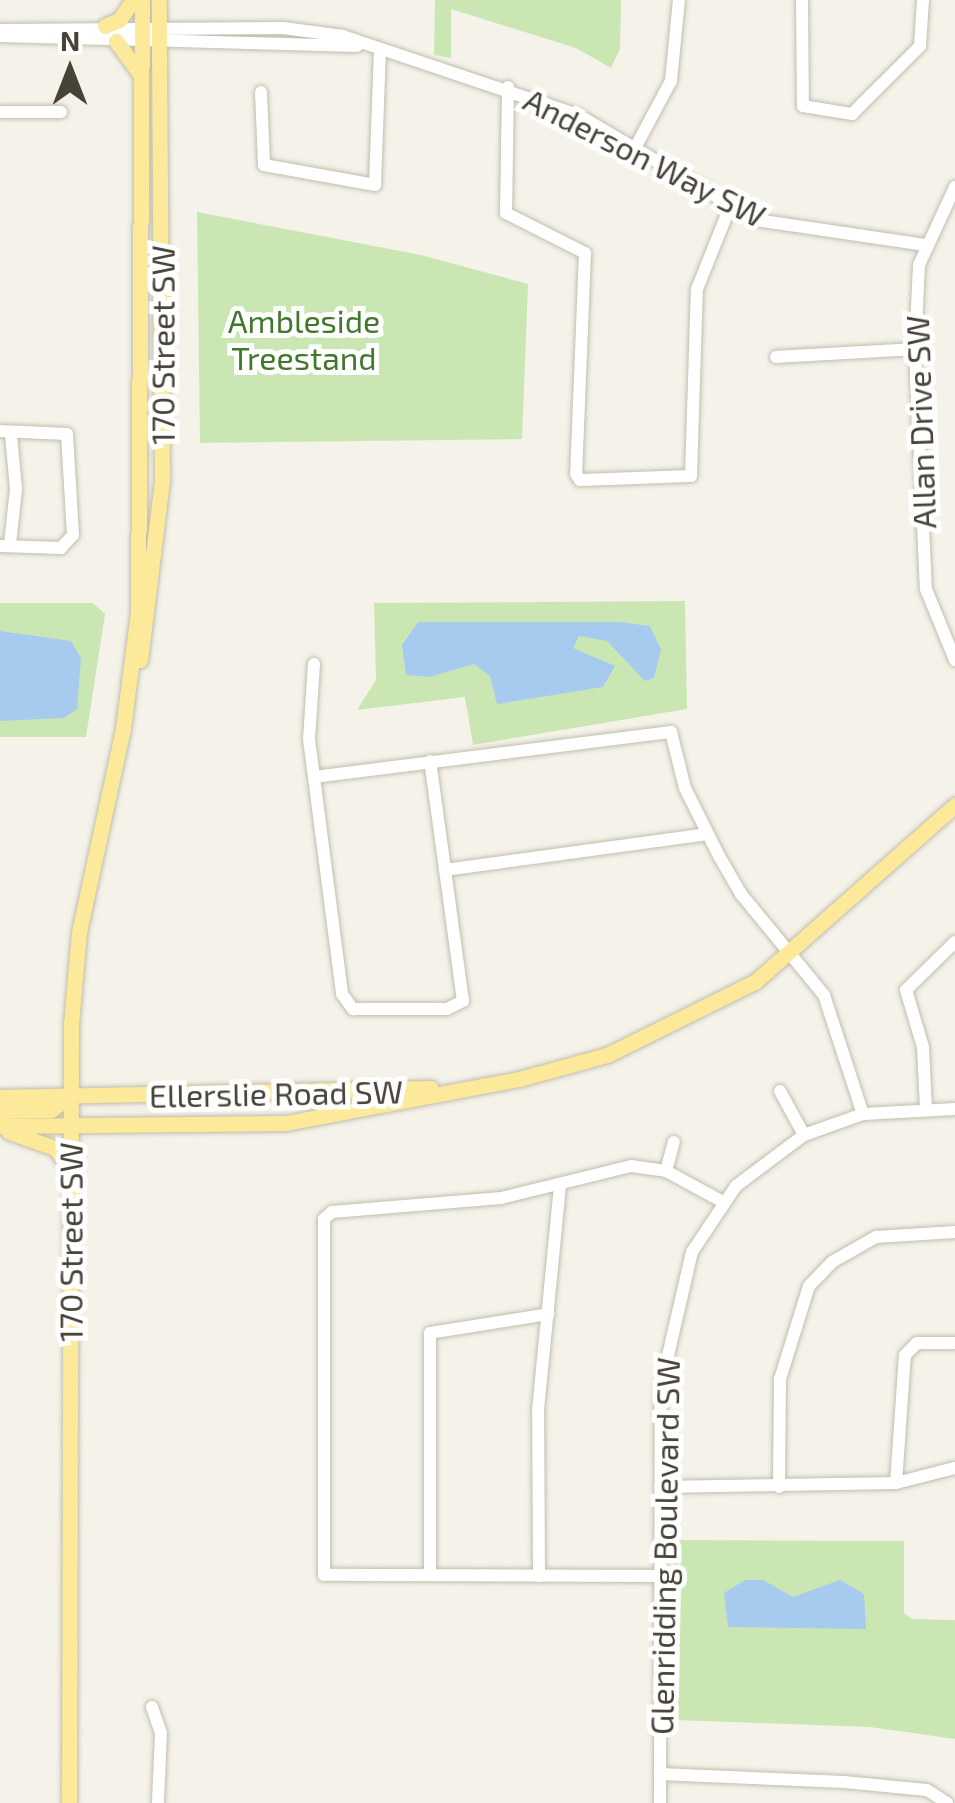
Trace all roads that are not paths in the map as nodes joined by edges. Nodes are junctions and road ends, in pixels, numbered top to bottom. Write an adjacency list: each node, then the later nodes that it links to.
1 (133, 0): 7 (main road)
2 (142, 0): 9 (main road, 170 Street SW)
3 (159, 0): 9 (main road, 170 Street SW)
4 (679, 0): 17 (street)
5 (802, 0): 6 (street)
6 (923, 0)
7 (105, 26): 8 (street); 9 (street)
8 (0, 33): 10 (street)
9 (150, 34): 10 (street); 11 (street, Anderson Way SW); 12 (main road, 170 Street SW); 29 (main road, 170 Street SW)
10 (116, 41): 12 (main road)
11 (375, 48): 13 (street, Anderson Way SW); 14 (street)
12 (142, 77): 29 (main road, 170 Street SW)
13 (508, 87): 17 (street, Anderson Way SW); 19 (street)
14 (260, 92)
15 (0, 112): 16 (street)
16 (61, 112)
17 (635, 148): 19 (street, Anderson Way SW)
18 (955, 186): 20 (street, Allan Drive SW)
19 (730, 206): 20 (street, Anderson Way SW)
20 (924, 245): 21 (street, Allan Drive SW)
21 (915, 349): 22 (street); 27 (street, Allan Drive SW)
22 (776, 357)
23 (5, 433): 25 (street); 26 (street)
24 (0, 489): 25 (street)
25 (16, 489): 26 (street)
26 (5, 545)
27 (955, 660)
28 (314, 664): 31 (street)
29 (130, 687): 40 (main road, 170 Street SW)
30 (430, 761): 31 (street); 33 (street); 34 (street)
31 (314, 777): 34 (street)
32 (955, 804): 36 (main road, Ellerslie Road SW)
33 (708, 834): 34 (street); 36 (street)
34 (445, 870)
35 (955, 942): 42 (street)
36 (792, 953): 37 (main road, Ellerslie Road SW); 45 (street)
37 (481, 1086): 39 (main road, Ellerslie Road SW); 46 (main road, Ellerslie Road SW)
38 (780, 1091): 48 (street)
39 (266, 1094): 40 (main road, Ellerslie Road SW); 46 (main road)
40 (70, 1096): 41 (main road, Ellerslie Road SW); 44 (main road); 46 (main road, 170 Street SW)
41 (0, 1097)
42 (926, 1109): 43 (street, Glenridding Boulevard SW); 45 (street, Glenridding Boulevard SW)
43 (955, 1109)
44 (0, 1112)
45 (862, 1114): 48 (street, Glenridding Boulevard SW)
46 (70, 1127): 47 (main road, Ellerslie Road SW); 51 (main road, 170 Street SW)
47 (0, 1128): 51 (main road)
48 (804, 1135): 53 (street, Glenridding Boulevard SW)
49 (674, 1142): 50 (street)
50 (666, 1171): 52 (street); 53 (street)
51 (70, 1176): 67 (main road, 170 Street SW)
52 (560, 1184): 55 (street); 61 (street)
53 (723, 1202): 59 (street, Glenridding Boulevard SW)
54 (955, 1232): 60 (street)
55 (548, 1314): 61 (street); 62 (street)
56 (955, 1343): 58 (street)
57 (955, 1468): 58 (street)
58 (896, 1483): 60 (street)
59 (660, 1487): 60 (street); 63 (street, Glenridding Boulevard SW)
60 (779, 1487)
61 (430, 1575): 62 (street)
62 (539, 1576): 63 (street)
63 (660, 1576): 65 (street, Glenridding Boulevard SW)
64 (152, 1707): 68 (street)
65 (660, 1774): 66 (street); 69 (street, Glenridding Boulevard SW)
66 (945, 1799)
67 (69, 1803)
68 (158, 1803)
69 (660, 1803)

